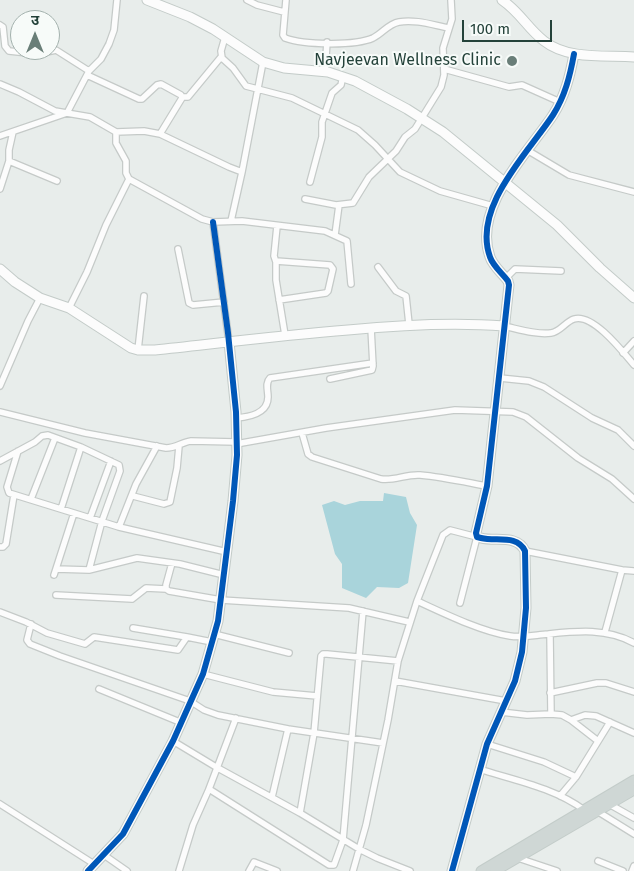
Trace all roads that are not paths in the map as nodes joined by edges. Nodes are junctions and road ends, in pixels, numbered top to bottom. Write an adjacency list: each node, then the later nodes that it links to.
1 (117, 0): 18 (street)
2 (147, 0): 10 (street)
3 (247, 0): 7 (street)
4 (286, 0): 7 (street)
5 (451, 0): 9 (street)
6 (502, 0): 12 (street)
7 (284, 12): 11 (street)
8 (0, 25): 18 (street)
9 (449, 28): 11 (street); 16 (street)
10 (225, 37): 13 (street); 15 (street)
11 (327, 42): 17 (street)
12 (574, 54): 14 (street); 23 (street)
13 (222, 57): 21 (street); 22 (street)
14 (634, 57)
15 (263, 62): 17 (street); 21 (street)
16 (444, 69): 23 (street); 26 (street)
17 (325, 72): 19 (street)
18 (88, 73): 22 (street); 24 (street)
19 (343, 76): 25 (street); 26 (street)
20 (0, 84): 24 (street)
21 (258, 89): 25 (street); 34 (street)
22 (182, 97): 29 (street)
23 (560, 102): 31 (street)
24 (67, 113): 27 (street); 28 (street)
25 (326, 113): 32 (street); 37 (street)
26 (423, 118): 32 (street); 38 (street)
27 (13, 132): 30 (street); 33 (street)
28 (116, 132): 29 (street); 35 (street)
29 (160, 134): 34 (street)
30 (0, 136)
31 (527, 150): 38 (street); 40 (street)
32 (388, 158): 42 (street); 43 (street)
33 (9, 161): 36 (street); 39 (street)
34 (242, 172): 44 (street)
35 (129, 179): 45 (street); 60 (street)
36 (57, 181)
37 (310, 182)
38 (505, 182): 43 (street); 57 (street)
39 (0, 189)
40 (634, 192)
41 (305, 199): 42 (street)
42 (339, 205): 47 (street)
43 (493, 206): 53 (street)
44 (231, 221): 45 (street); 46 (street)
45 (213, 222): 59 (street)
46 (277, 226): 47 (street); 49 (street)
47 (335, 236): 54 (street)
48 (178, 249): 59 (street)
49 (276, 261): 58 (street); 58 (street)
50 (378, 267): 61 (street)
51 (0, 269): 56 (street)
52 (561, 271): 53 (street)
53 (506, 278): 62 (street)
54 (351, 284)
55 (144, 296): 67 (street)
56 (40, 298): 60 (street); 73 (street)
57 (634, 298)
58 (279, 300): 64 (street)
59 (224, 302): 66 (street)
60 (69, 308): 67 (street)
61 (410, 324): 62 (street); 63 (street)
62 (504, 326): 68 (street); 71 (street)
63 (371, 328): 64 (street); 69 (street)
64 (284, 335): 66 (street)
65 (634, 341): 68 (street)
66 (228, 342): 67 (street); 76 (street)
67 (138, 350)
68 (623, 352): 70 (street)
69 (373, 363): 72 (street); 76 (street)
70 (634, 365)
71 (500, 378): 74 (street); 82 (street)
72 (330, 379)
73 (0, 386)
74 (495, 410): 77 (street); 87 (street); 91 (street)
75 (0, 412): 80 (street)
76 (236, 418): 79 (street)
77 (302, 433): 79 (street); 87 (street)
78 (55, 438): 83 (street); 84 (street); 90 (street)
79 (236, 443): 81 (street); 100 (street)
80 (157, 446): 81 (street); 89 (street)
81 (179, 446): 89 (street)
82 (634, 446)
83 (81, 447): 86 (street); 92 (street)
84 (18, 452): 85 (street); 88 (street)
85 (0, 461)
86 (110, 461): 94 (street); 95 (street)
87 (486, 486): 97 (street)
88 (14, 495): 90 (street); 98 (street)
89 (133, 496): 96 (street)
90 (31, 499): 92 (street)
91 (634, 499)
92 (61, 509): 93 (street)
93 (74, 513): 94 (street); 102 (street)
94 (90, 518): 95 (street)
95 (102, 521): 96 (street); 102 (street)
96 (119, 528): 100 (street)
97 (477, 537): 99 (street); 109 (street); 110 (street)
98 (0, 547)
99 (525, 551): 103 (street); 119 (street)
100 (227, 552): 105 (street)
101 (172, 563): 102 (street); 105 (street); 106 (street)
102 (89, 570)
103 (622, 570): 104 (street); 116 (street)
104 (634, 571)
105 (224, 575): 108 (street)
106 (166, 589): 107 (street); 108 (street)
107 (56, 595)
108 (221, 600): 111 (street); 120 (street)
109 (417, 601): 113 (street); 119 (street)
110 (460, 603)
111 (363, 611): 113 (street); 123 (street)
112 (0, 612): 114 (street)
113 (409, 622): 124 (street)
114 (30, 624): 118 (street); 131 (street)
115 (133, 628): 118 (street)
116 (604, 632): 117 (street); 121 (street)
117 (550, 634): 119 (street); 129 (street)
118 (187, 637): 120 (street)
119 (524, 637): 132 (street)
120 (213, 638): 122 (street); 125 (street)
121 (634, 643)
122 (289, 653)
123 (359, 658): 124 (street); 130 (street); 142 (street)
124 (398, 662): 126 (street)
125 (203, 674): 130 (street); 131 (street)
126 (395, 681): 132 (street); 145 (street)
127 (99, 689): 138 (street)
128 (634, 692): 129 (street)
129 (550, 693): 134 (street)
130 (317, 696): 140 (street)
131 (190, 701): 135 (street); 138 (street)
132 (506, 701): 133 (street)
133 (501, 712): 134 (street); 146 (street)
134 (551, 714): 136 (street)
135 (236, 718): 139 (street); 147 (street)
136 (571, 720): 137 (street); 144 (street)
137 (610, 722): 141 (street); 144 (street)
138 (182, 723): 143 (street)
139 (288, 729): 140 (street); 154 (street)
140 (314, 733): 142 (street); 159 (street)
141 (634, 733)
142 (353, 739): 145 (street); 162 (street)
143 (174, 741): 147 (street); 164 (street)
144 (598, 741): 149 (street)
145 (383, 743): 163 (street)
146 (487, 744): 148 (street); 149 (street)
147 (216, 767): 151 (street); 154 (street)
148 (479, 769): 153 (street); 177 (street)
149 (576, 777): 153 (street)
150 (634, 780): 157 (main road)
151 (209, 789): 162 (street); 172 (street)
152 (634, 790): 155 (main road)
153 (560, 796): 157 (street)
154 (272, 797): 159 (street)
155 (609, 804): 158 (main road); 160 (street)
156 (1, 806): 168 (street)
157 (584, 810): 178 (main road)
158 (597, 811): 161 (street); 165 (main road)
159 (300, 812): 162 (street)
160 (634, 818)
161 (634, 834)
162 (343, 840): 163 (street)
163 (359, 850): 175 (street); 176 (street)
164 (104, 855): 168 (street); 171 (street)
165 (518, 858): 169 (main road); 180 (street)
166 (598, 861): 170 (street)
167 (634, 866): 182 (street)
168 (91, 867)
169 (508, 867): 179 (main road)
170 (615, 869): 181 (street)
171 (126, 871)
172 (179, 871)
173 (249, 871): 174 (street)
174 (277, 871)
175 (353, 871)
176 (410, 871)
177 (452, 871)
178 (481, 871)
179 (495, 871)
180 (557, 871)
181 (624, 871)
182 (632, 871)

